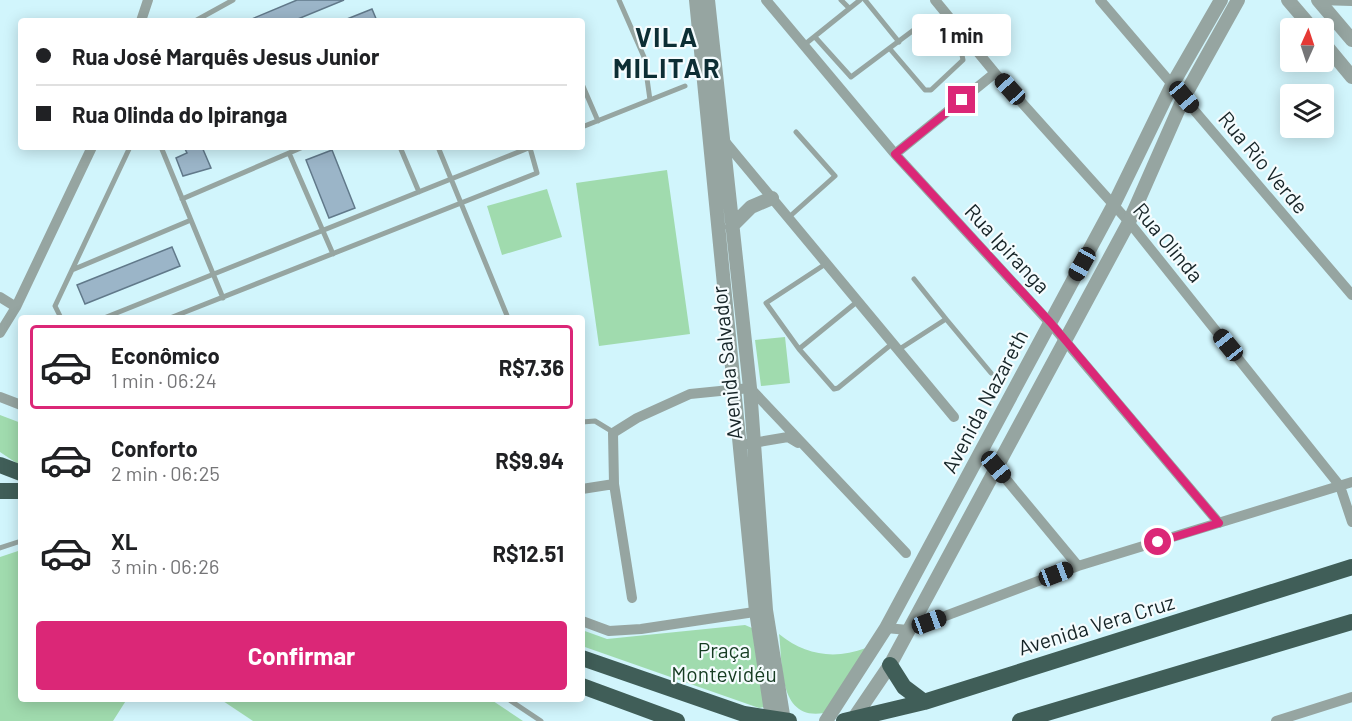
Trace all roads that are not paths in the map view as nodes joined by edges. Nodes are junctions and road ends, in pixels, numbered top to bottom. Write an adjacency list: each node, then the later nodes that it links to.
1 (148, 0): 17 (street)
2 (233, 0): 18 (lane)
3 (619, 0): 32 (lane)
4 (696, 0): 34 (street, Avenida Salvador)
5 (708, 0): 37 (street, Avenida Salvador)
6 (766, 0): 23 (street, Rua Ipiranga)
7 (841, 0): 16 (lane)
8 (863, 0): 16 (lane); 22 (lane)
9 (934, 0): 26 (street, Rua Olinda)
10 (1100, 0): 29 (street, Rua Rio Verde)
11 (1221, 0): 29 (street, Avenida Nazareth)
12 (1238, 0): 31 (street, Avenida Nazareth)
13 (1288, 0): 19 (street)
14 (1318, 0): 15 (street); 21 (street)
15 (1352, 1)
16 (849, 8): 20 (lane)
17 (142, 18)
18 (200, 18)
19 (1303, 18)
20 (815, 37): 23 (lane); 24 (lane)
21 (1352, 40)
22 (899, 42): 24 (lane); 24 (lane)
23 (804, 45): 47 (street, Rua Ipiranga)
24 (890, 50)
25 (1334, 55): 27 (street)
26 (995, 73): 47 (street); 53 (street, Rua Olinda)
27 (1352, 77)
28 (685, 86): 32 (lane)
29 (1172, 86): 31 (street, Rua Rio Verde); 53 (street, Avenida Nazareth)
30 (585, 91): 33 (lane)
31 (1184, 97): 56 (street, Avenida Nazareth); 64 (street, Rua Rio Verde)
32 (650, 100): 33 (lane)
33 (598, 121): 35 (lane)
34 (708, 122): 37 (street); 81 (street, Avenida Salvador)
35 (585, 126)
36 (796, 132): 54 (lane)
37 (721, 137): 50 (street); 57 (street, Avenida Salvador)
38 (91, 150): 68 (street)
39 (129, 150): 61 (lane)
40 (162, 150): 51 (lane)
41 (296, 150): 46 (lane)
42 (401, 150): 49 (lane)
43 (439, 150): 48 (lane)
44 (524, 150): 48 (lane)
45 (532, 150): 52 (lane)
46 (289, 153): 51 (lane); 58 (lane)
47 (895, 154): 74 (street, Rua Ipiranga)
48 (452, 179): 49 (lane); 52 (lane)
49 (419, 192): 58 (lane)
50 (772, 198): 54 (street); 57 (street)
51 (183, 199): 55 (lane)
52 (461, 202): 59 (lane); 72 (lane)
53 (1113, 206): 56 (street, Rua Olinda); 74 (street, Avenida Nazareth)
54 (788, 218): 60 (street)
55 (191, 220): 61 (lane); 62 (lane)
56 (1130, 222): 76 (street, Avenida Nazareth); 96 (street, Rua Olinda)
57 (732, 226): 80 (street, Avenida Salvador)
58 (322, 231): 59 (lane); 62 (lane)
59 (333, 254): 66 (lane)
60 (827, 263): 67 (street); 78 (lane)
61 (72, 270): 69 (lane)
62 (214, 274): 66 (lane); 70 (lane)
63 (914, 279): 73 (lane)
64 (1352, 295)
65 (0, 297): 68 (street)
66 (223, 298): 71 (lane)
67 (858, 301): 77 (street); 78 (lane)
68 (16, 307): 75 (street)
69 (60, 315)
70 (112, 315)
71 (179, 315)
72 (507, 315)
73 (946, 319): 77 (lane); 79 (lane)
74 (1050, 322): 76 (street, Rua Ipiranga); 90 (street, Avenida Nazareth)
75 (0, 333)
76 (1065, 340): 92 (street, Avenida Nazareth); 101 (street, Rua Ipiranga)
77 (895, 346): 78 (lane); 84 (street)
78 (799, 349)
79 (991, 373)
80 (750, 388): 81 (street); 87 (street, Avenida Salvador); 89 (street)
81 (734, 391): 86 (street); 88 (street, Avenida Salvador)
82 (0, 397): 83 (street)
83 (18, 404)
84 (954, 417)
85 (585, 422): 86 (lane)
86 (613, 433): 95 (street)
87 (756, 444): 88 (street); 89 (street); 110 (street, Avenida Salvador)
88 (741, 445): 110 (street, Avenida Salvador)
89 (809, 448): 104 (street)
90 (981, 449): 92 (street); 105 (street, Avenida Nazareth)
91 (0, 465): 93 (highway)
92 (996, 467): 106 (street); 108 (street, Avenida Nazareth)
93 (18, 472)
94 (1352, 482): 96 (street)
95 (614, 484): 97 (street); 109 (street)
96 (1340, 486): 100 (street, Rua Olinda); 101 (street)
97 (585, 489)
98 (0, 491): 99 (highway)
99 (18, 491)
100 (1352, 522)
101 (1219, 523): 106 (street)
102 (18, 542): 103 (lane)
103 (0, 548)
104 (906, 553)
105 (919, 566): 108 (street); 113 (street, Avenida Nazareth)
106 (1078, 566): 114 (street)
107 (1352, 567): 122 (highway, Avenida Vera Cruz)
108 (936, 580): 114 (street, Avenida Nazareth)
109 (632, 598)
110 (761, 610): 111 (street); 123 (street, Avenida Salvador)
111 (585, 622)
112 (1352, 622): 128 (highway)
113 (886, 628): 114 (street); 126 (street, Avenida Nazareth)
114 (908, 630): 116 (street, Avenida Nazareth)
115 (585, 659): 117 (highway)
116 (890, 665): 122 (highway); 127 (street, Avenida Nazareth)
117 (618, 671): 119 (highway); 123 (highway)
118 (585, 687): 119 (highway)
119 (607, 696): 125 (highway)
120 (1352, 697): 129 (street)
121 (512, 702): 124 (lane)
122 (924, 702): 127 (highway, Avenida Vera Cruz)
123 (782, 720)
124 (541, 721)
125 (677, 721)
126 (826, 721)
127 (850, 721)
128 (1020, 721)
129 (1276, 721)

